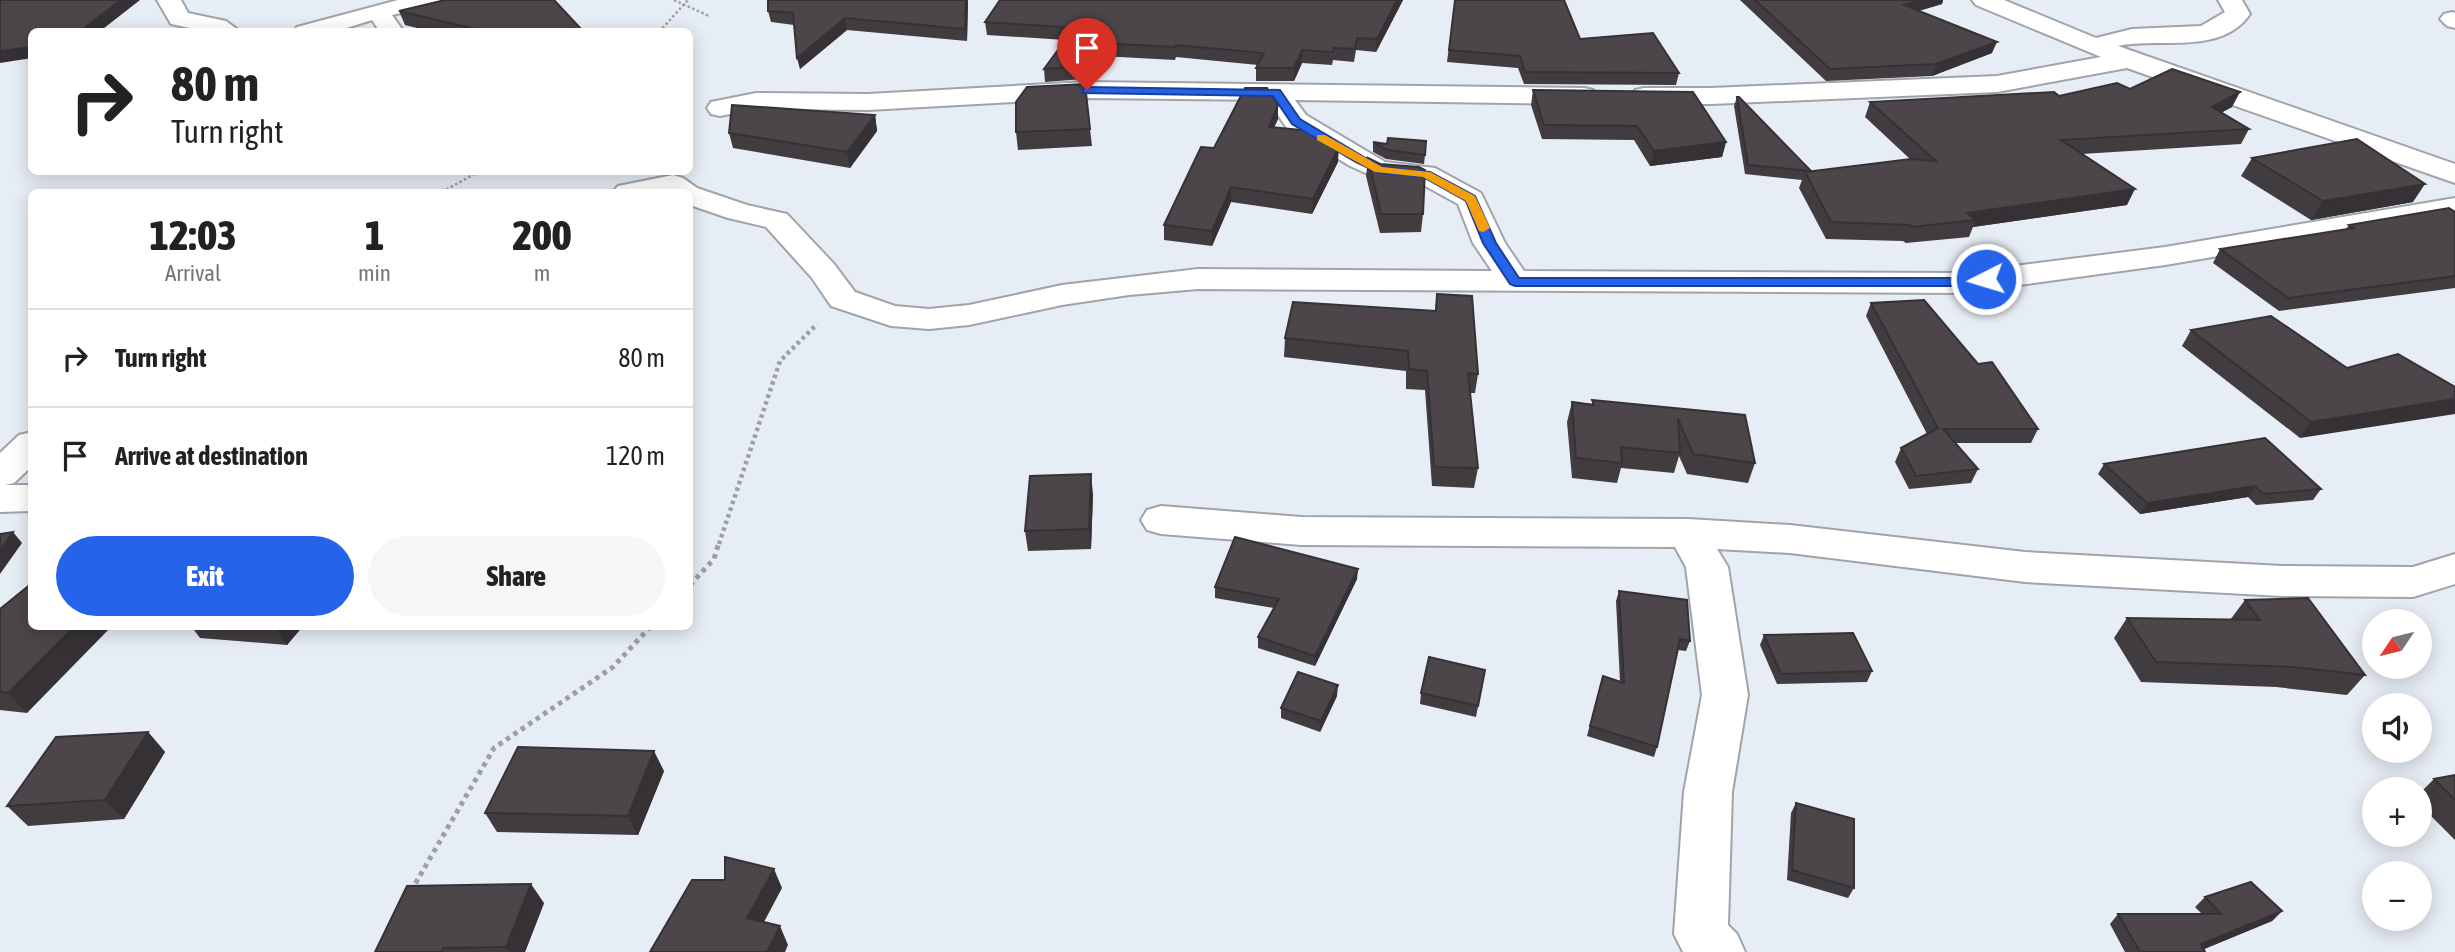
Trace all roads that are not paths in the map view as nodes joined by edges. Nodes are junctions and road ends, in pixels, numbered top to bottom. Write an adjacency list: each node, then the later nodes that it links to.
1 (169, 0): 6 (street)
2 (431, 0): 5 (street)
3 (1984, 0): 9 (street)
4 (2230, 0): 9 (street)
5 (374, 12): 7 (street); 8 (street)
6 (222, 28)
7 (320, 28)
8 (390, 28)
9 (2097, 46): 10 (street)
10 (2129, 60): 11 (street); 13 (street)
11 (1276, 92): 12 (street); 18 (street)
12 (720, 108)
13 (2455, 174)
14 (645, 189): 15 (street)
15 (680, 189)
16 (693, 196): 18 (street)
17 (2455, 206): 18 (street)
18 (1515, 282)
19 (28, 448): 20 (street)
20 (0, 474)
21 (28, 498): 22 (street)
22 (0, 499)
23 (1161, 520): 24 (street)
24 (1688, 533): 25 (street); 26 (street)
25 (2455, 569)
26 (1718, 952)

